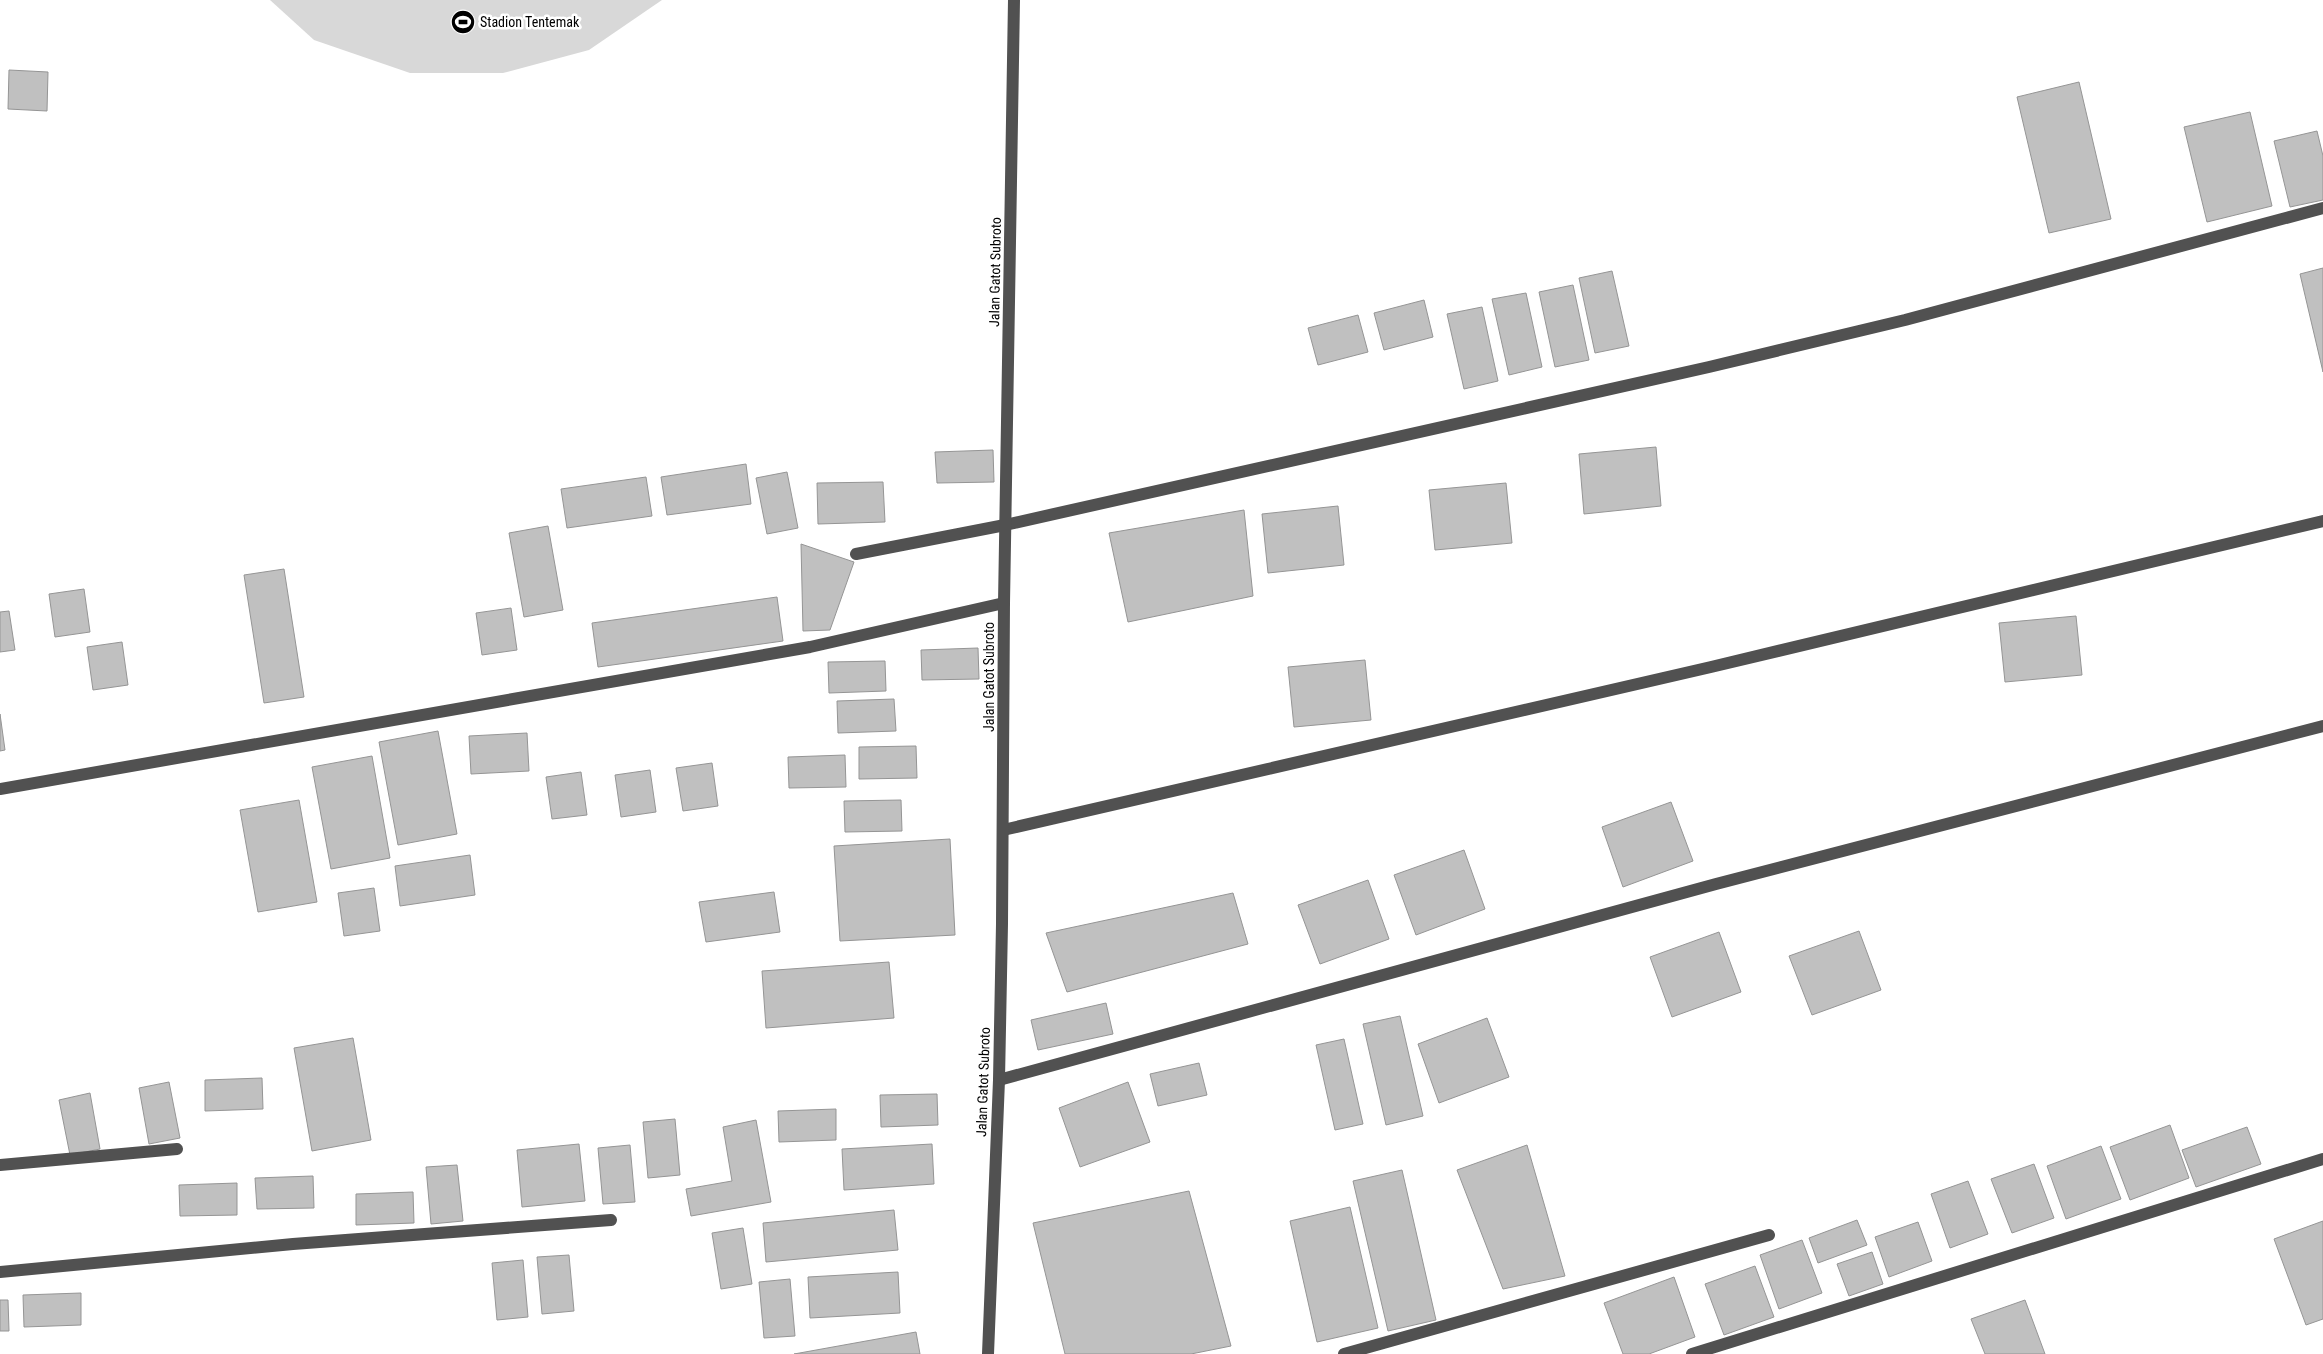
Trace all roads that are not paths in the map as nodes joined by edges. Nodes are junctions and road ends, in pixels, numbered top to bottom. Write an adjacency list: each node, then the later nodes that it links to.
1 (1014, 0): 4 (street, Jalan Gatot Subroto)
2 (2323, 208): 4 (street)
3 (2323, 521): 9 (street)
4 (1005, 525): 5 (street); 6 (street, Jalan Gatot Subroto)
5 (856, 554)
6 (1004, 603): 8 (street); 9 (street, Jalan Gatot Subroto)
7 (2323, 726): 10 (street)
8 (0, 789)
9 (1003, 830): 10 (street, Jalan Gatot Subroto)
10 (999, 1080): 17 (street, Jalan Gatot Subroto)
11 (177, 1149): 13 (street)
12 (2323, 1159): 19 (street)
13 (0, 1165)
14 (611, 1220): 16 (street)
15 (1769, 1235): 18 (street)
16 (0, 1272)
17 (988, 1354)
18 (1344, 1354)
19 (1692, 1354)

